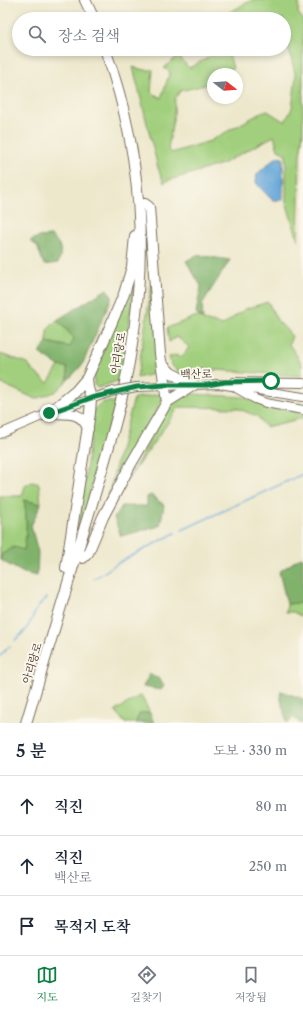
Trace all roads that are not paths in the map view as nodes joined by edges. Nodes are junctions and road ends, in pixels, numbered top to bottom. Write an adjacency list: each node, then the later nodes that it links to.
1 (85, 0): 3 (highway)
2 (92, 0): 4 (highway)
3 (91, 12)
4 (97, 12)
5 (107, 56): 8 (highway, 아리랑로)
6 (113, 56): 7 (highway, 아리랑로)
7 (145, 204): 9 (highway); 23 (highway, 아리랑로)
8 (140, 222): 10 (highway); 24 (highway, 아리랑로)
9 (162, 364): 13 (highway); 14 (highway)
10 (87, 378): 17 (highway); 20 (highway)
11 (303, 383): 12 (main road)
12 (219, 384): 14 (main road, 백산로); 15 (main road, 백산로)
13 (165, 385): 14 (main road, 백산로); 17 (main road, 백산로, bridge); 18 (highway)
14 (194, 385): 18 (highway)
15 (232, 386): 16 (main road, 백산로); 19 (main road)
16 (303, 397)
17 (91, 398): 20 (main road, 백산로); 21 (highway)
18 (167, 402): 23 (highway)
19 (303, 410)
20 (49, 413): 21 (highway); 22 (main road, 백산로)
21 (88, 429): 24 (highway)
22 (0, 434)
23 (83, 558): 26 (highway, 아리랑로)
24 (60, 610): 25 (highway, 아리랑로)
25 (26, 723)
26 (32, 723)

